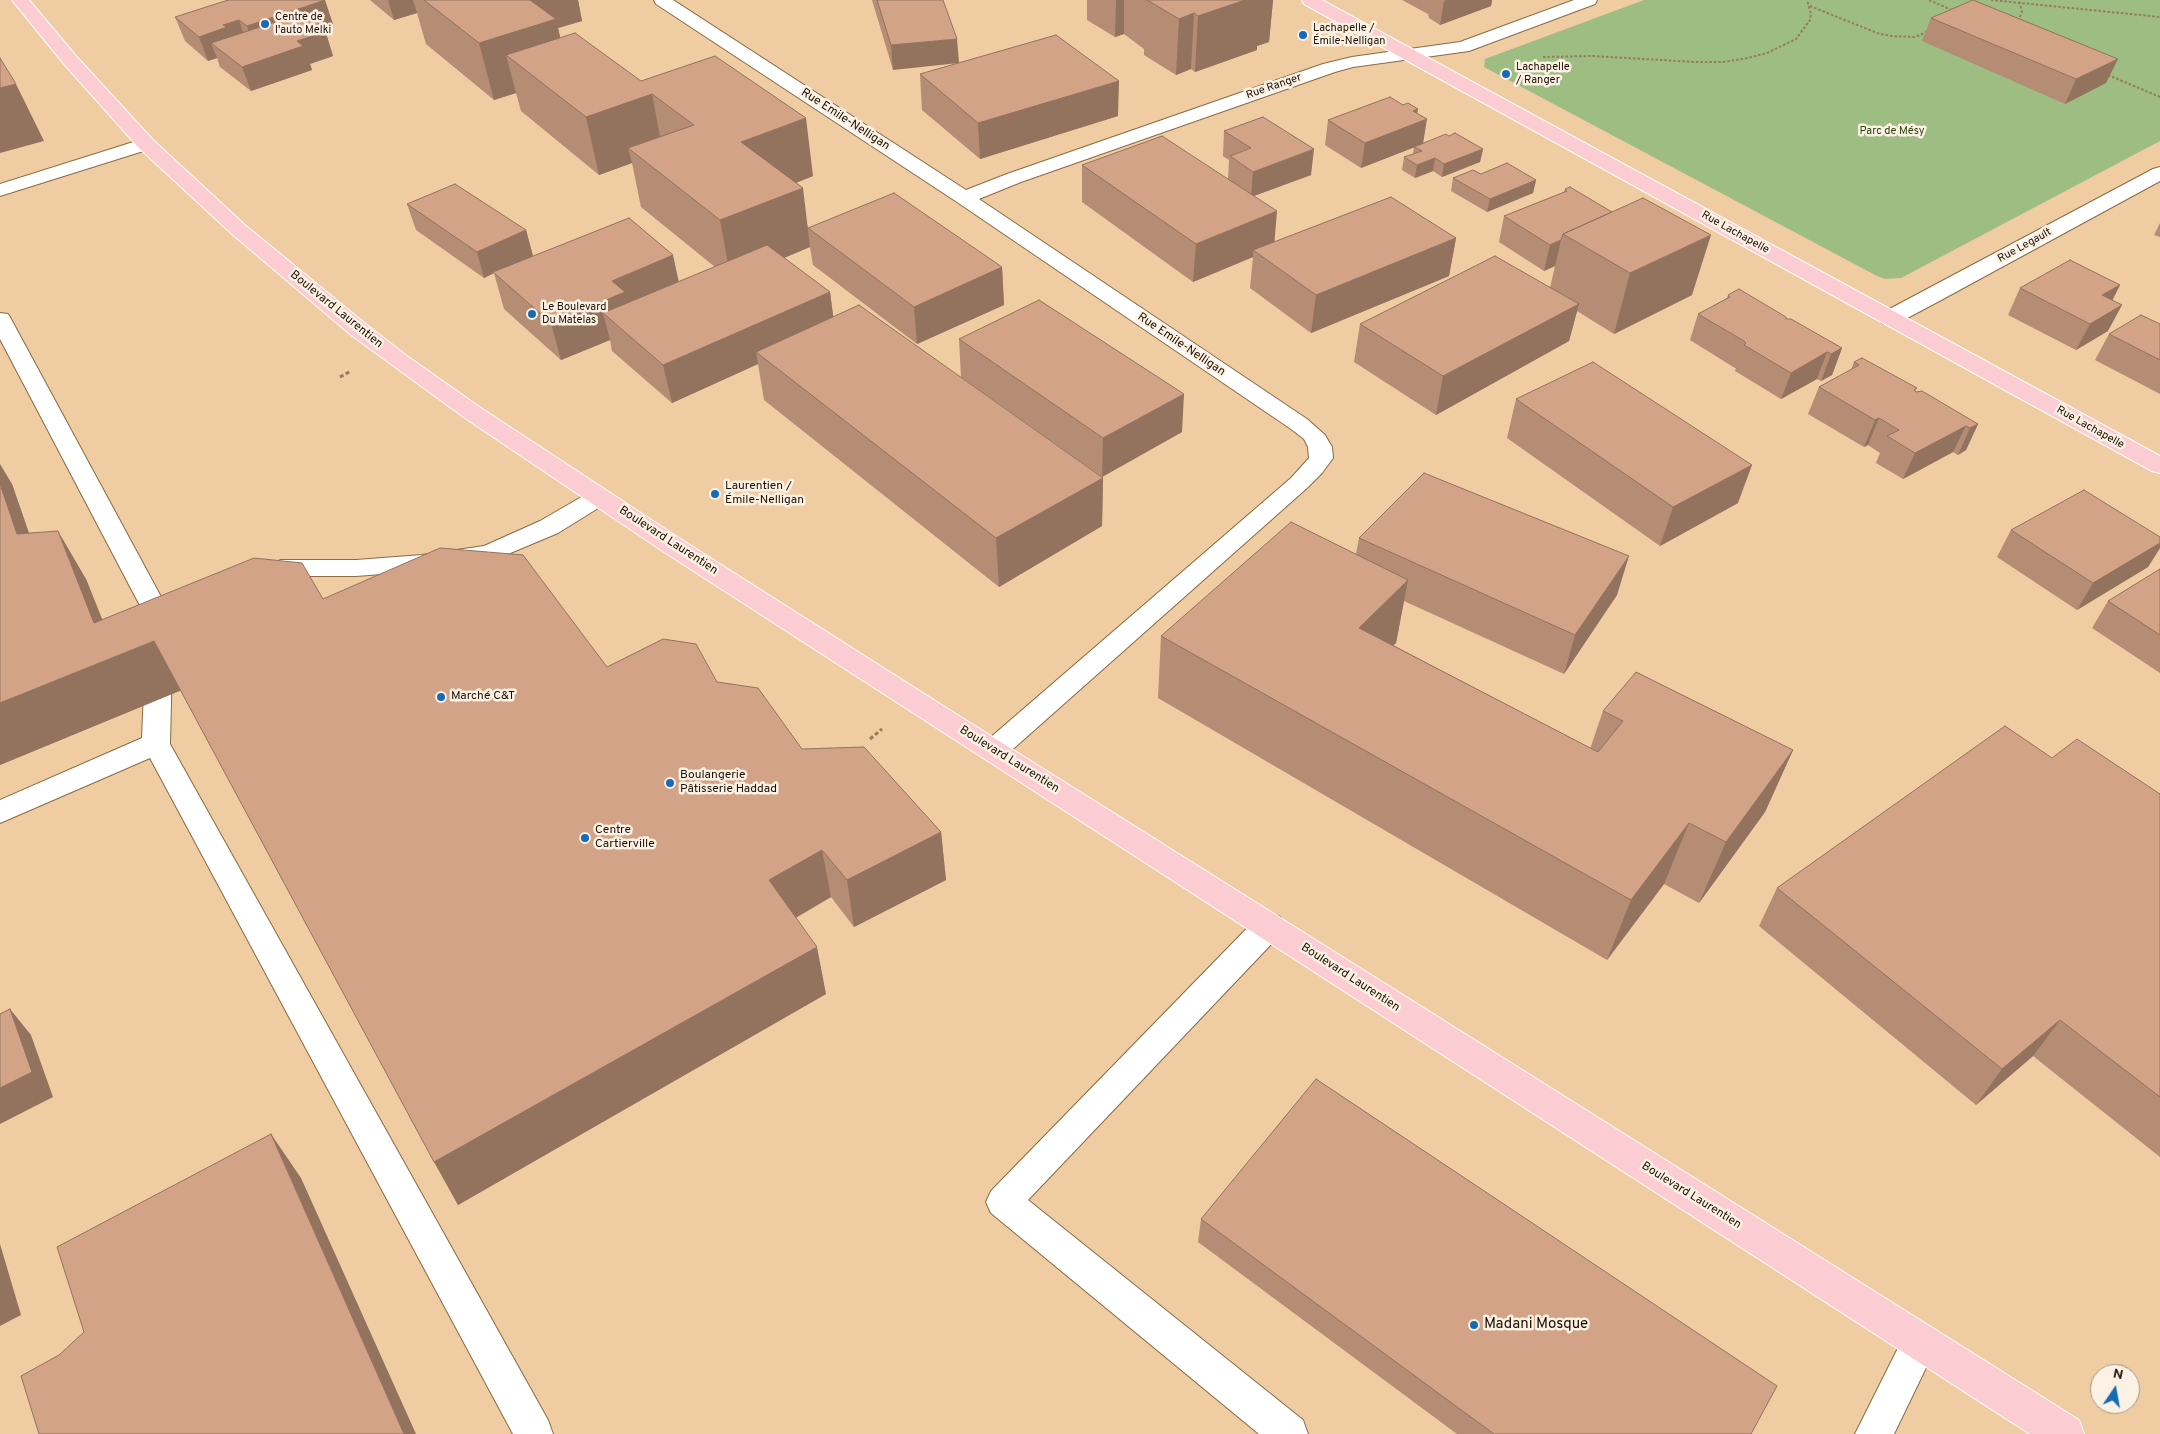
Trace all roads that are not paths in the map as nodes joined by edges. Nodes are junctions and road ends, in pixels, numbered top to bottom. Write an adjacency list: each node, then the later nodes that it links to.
1 (20, 0): 6 (main road, Boulevard Laurentien)
2 (662, 0): 9 (street, Rue Emile-Nelligan)
3 (1310, 0): 5 (main road, Rue Lachapelle)
4 (1589, 0): 5 (street, Rue Ranger)
5 (1408, 54): 9 (street, Rue Ranger); 10 (main road, Rue Lachapelle)
6 (146, 144): 8 (street); 13 (main road, Boulevard Laurentien)
7 (2160, 173): 10 (street, Rue Legault)
8 (0, 190)
9 (964, 198): 16 (street, Rue Emile-Nelligan)
10 (1890, 318): 12 (main road, Rue Lachapelle)
11 (0, 319): 15 (street)
12 (2160, 466)
13 (599, 497): 14 (street); 16 (main road, Boulevard Laurentien)
14 (246, 582)
15 (156, 744): 17 (street); 20 (street)
16 (994, 750): 18 (main road, Boulevard Laurentien)
17 (0, 812)
18 (1269, 926): 19 (main road, Boulevard Laurentien); 21 (street)
19 (1920, 1343): 22 (street); 23 (main road, Boulevard Laurentien)
20 (534, 1434)
21 (1289, 1434)
22 (1874, 1434)
23 (2065, 1434)

